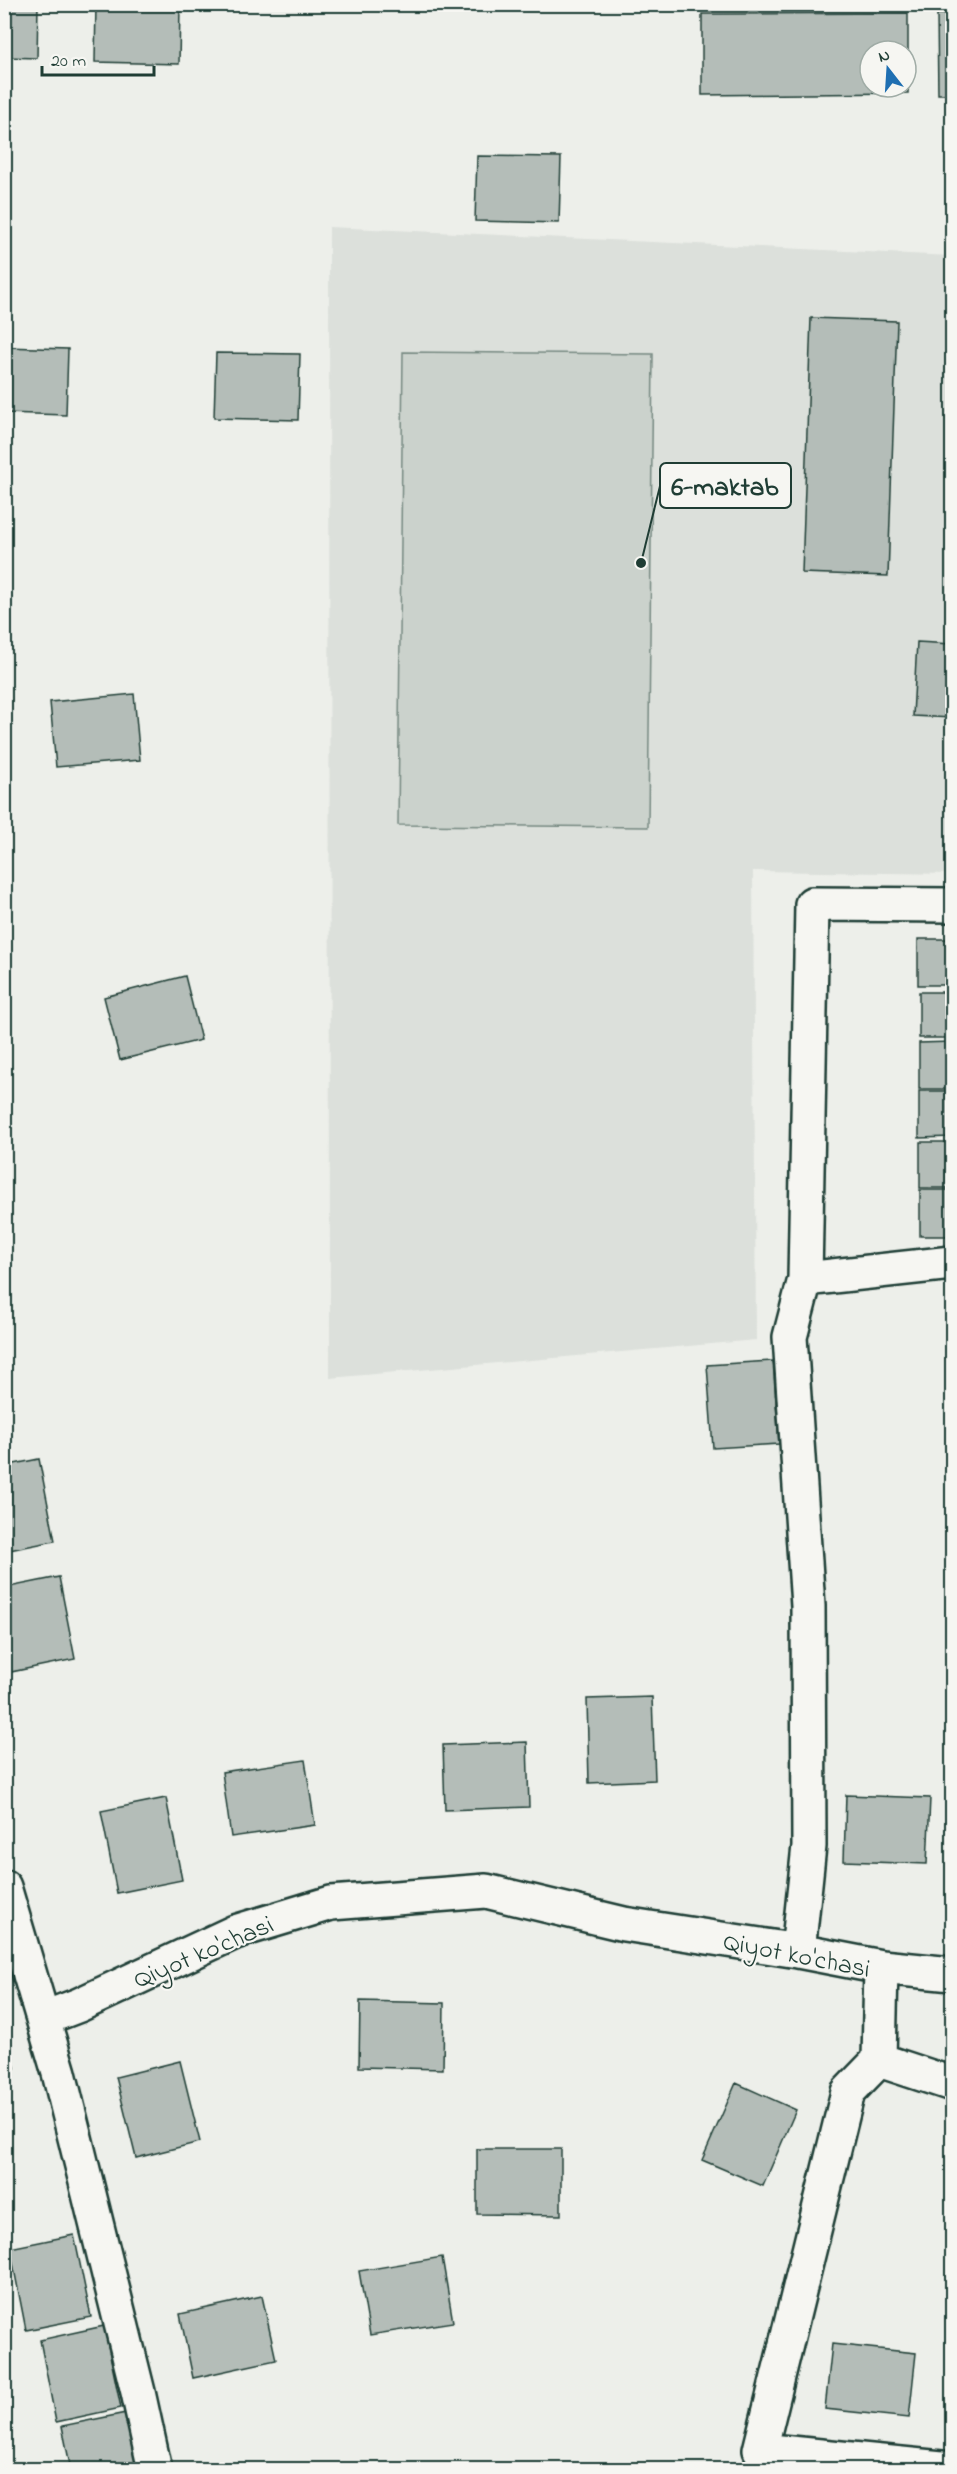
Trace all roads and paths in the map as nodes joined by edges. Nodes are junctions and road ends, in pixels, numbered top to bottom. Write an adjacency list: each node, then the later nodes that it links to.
1 (952, 905): 3 (street)
2 (952, 1263): 3 (street)
3 (805, 1279): 5 (street)
4 (4, 1887): 8 (street)
5 (798, 1951): 6 (street, Qiyot ko'chasi); 8 (street, Qiyot ko'chasi)
6 (881, 1967): 7 (street); 9 (street, Qiyot ko'chasi)
7 (952, 1974)
8 (45, 2018): 11 (street)
9 (879, 2060): 10 (street); 12 (street)
10 (952, 2084)
11 (155, 2469)
12 (952, 2469)

